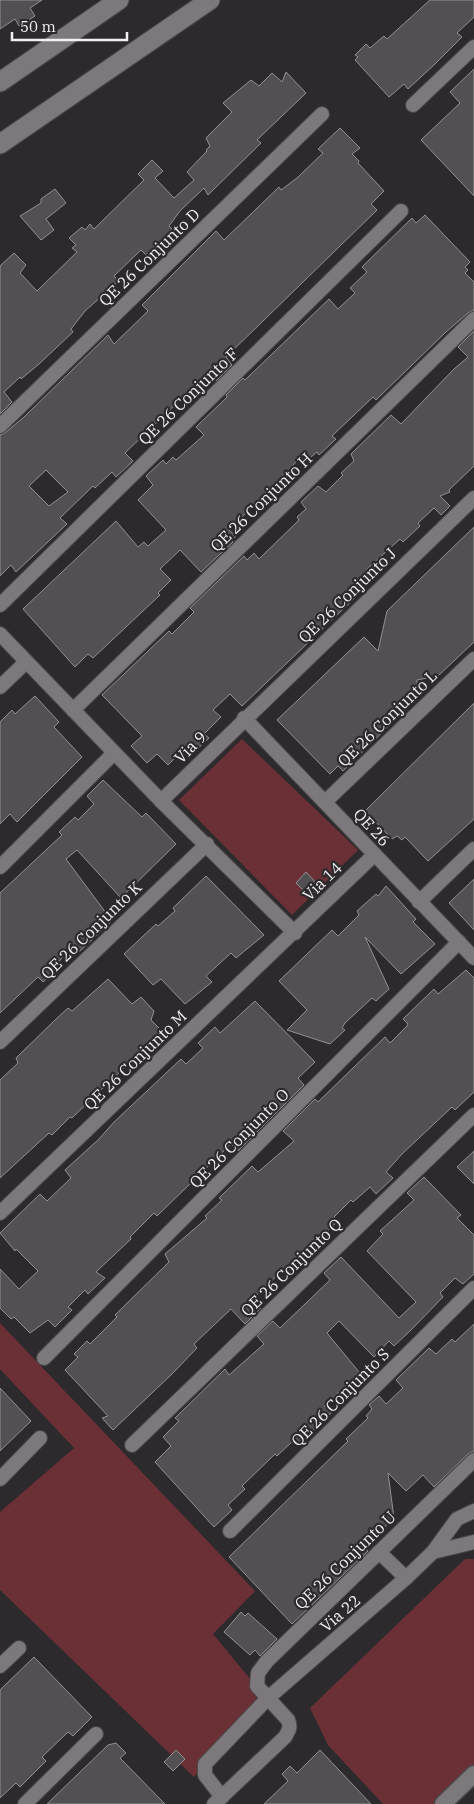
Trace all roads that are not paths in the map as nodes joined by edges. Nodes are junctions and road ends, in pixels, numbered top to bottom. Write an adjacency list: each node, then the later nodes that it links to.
1 (119, 0): 4 (main road)
2 (210, 0): 7 (main road)
3 (474, 47): 5 (street)
4 (0, 82)
5 (413, 104)
6 (322, 114): 10 (street, QE 26 Conjunto D)
7 (0, 144)
8 (401, 211): 12 (street, QE 26 Conjunto F)
9 (474, 319): 17 (street, QE 26 Conjunto H)
10 (0, 426)
11 (474, 498): 18 (street, QE 26 Conjunto J)
12 (0, 605)
13 (0, 634): 15 (street)
14 (474, 659): 21 (street, QE 26 Conjunto L)
15 (26, 662): 16 (street); 17 (street)
16 (0, 687)
17 (73, 710): 19 (street)
18 (244, 718): 20 (street, Via 9); 21 (street, QE 26)
19 (114, 753): 20 (street); 25 (street)
20 (161, 801): 22 (street)
21 (324, 802): 24 (street, QE 26)
22 (207, 844): 27 (street); 30 (street, QE 26 Conjunto K)
23 (474, 849): 26 (street)
24 (374, 855): 26 (street, QE 26); 27 (street, Via 14)
25 (0, 867)
26 (419, 902): 28 (street, QE 26)
27 (295, 933): 32 (street, QE 26 Conjunto M)
28 (459, 942): 29 (street, QE 26); 34 (street, QE 26 Conjunto O)
29 (474, 958)
30 (0, 1042)
31 (474, 1115): 36 (street, QE 26 Conjunto Q)
32 (0, 1213)
33 (474, 1288): 40 (street, QE 26 Conjunto S)
34 (44, 1358)
35 (40, 1438): 38 (street)
36 (132, 1445)
37 (474, 1460): 42 (street, QE 26 Conjunto U)
38 (0, 1479)
39 (474, 1511): 43 (street, Via 22)
40 (230, 1531)
41 (474, 1542): 43 (street)
42 (379, 1552): 44 (street); 47 (street, QE 26 Conjunto U)
43 (433, 1552): 44 (street, Via 22)
44 (406, 1578): 47 (street, Via 22)
45 (19, 1648): 46 (street)
46 (0, 1666)
47 (265, 1695): 50 (street, Via 22); 50 (street)
48 (96, 1734): 51 (street)
49 (474, 1774): 52 (street)
50 (218, 1800)
51 (26, 1804)
52 (443, 1804)

